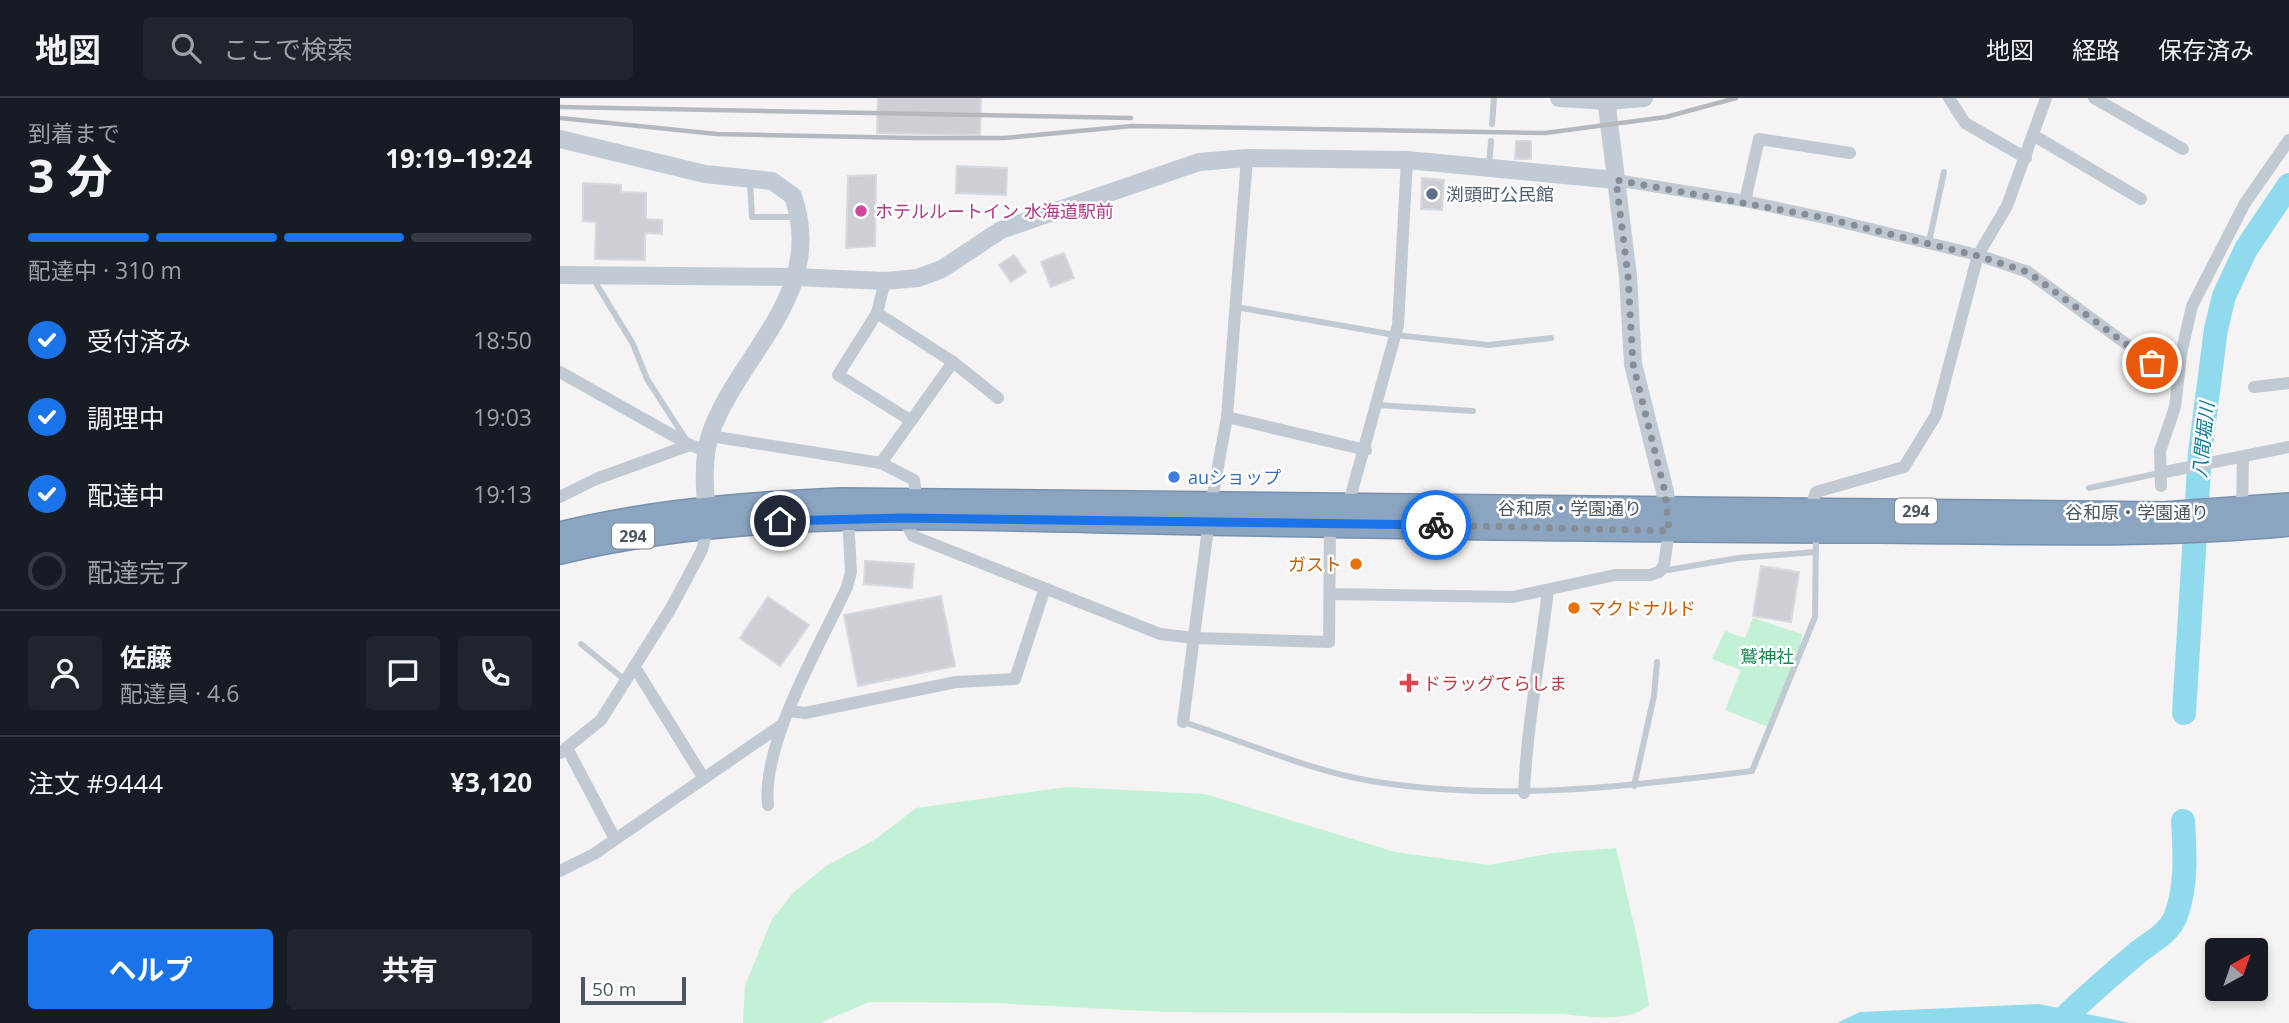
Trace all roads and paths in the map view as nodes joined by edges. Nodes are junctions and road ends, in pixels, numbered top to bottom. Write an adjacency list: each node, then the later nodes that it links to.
1 (1494, 98): 8 (lane)
2 (1559, 98): 7 (street)
3 (1644, 98): 7 (street)
4 (1949, 98): 16 (street)
5 (2046, 98): 9 (street)
6 (2094, 98): 13 (street)
7 (1607, 100): 21 (street)
8 (1492, 124)
9 (2033, 135): 16 (street); 22 (street)
10 (560, 139): 20 (street)
11 (2289, 140): 37 (street)
12 (1492, 141): 18 (lane)
13 (2183, 149)
14 (1850, 153): 23 (street)
15 (1247, 158): 17 (street); 30 (street); 31 (street)
16 (2026, 158): 26 (street)
17 (1407, 160): 18 (street); 33 (street)
18 (1489, 168): 21 (street)
19 (1944, 172): 25 (lane)
20 (750, 179): 24 (street); 24 (lane)
21 (1616, 180): 23 (street); 61 (street)
22 (2141, 200)
23 (1745, 201): 25 (street)
24 (798, 217): 29 (street)
25 (1928, 244): 26 (street)
26 (1978, 256): 37 (street); 64 (street)
27 (560, 275): 28 (street)
28 (595, 275): 29 (street); 45 (lane)
29 (795, 277): 30 (street); 45 (street)
30 (884, 281): 32 (street)
31 (1236, 307): 33 (lane); 43 (street)
32 (877, 313): 35 (street); 44 (street)
33 (1395, 335): 34 (lane); 41 (street)
34 (1550, 338)
35 (953, 362): 40 (street); 44 (street)
36 (560, 372): 45 (street)
37 (2176, 381): 50 (street)
38 (2289, 383): 39 (street)
39 (2254, 387)
40 (998, 398)
41 (1377, 405): 42 (lane); 47 (street)
42 (1473, 411)
43 (1227, 416): 47 (street); 57 (street)
44 (910, 420): 49 (street)
45 (702, 444): 49 (street); 53 (street); 58 (street)
46 (2289, 447): 48 (street)
47 (1366, 450): 55 (street)
48 (2239, 458): 50 (street); 59 (street)
49 (881, 463): 56 (street)
50 (2164, 472): 51 (street); 52 (lane)
51 (2161, 486)
52 (2090, 488)
53 (560, 497)
54 (2289, 505): 59 (highway, 谷和原・学園通り / 294)
55 (1348, 506): 57 (highway, 谷和原・学園通り / 294); 61 (highway, 谷和原・学園通り / 294)
56 (910, 510): 57 (highway, 谷和原・学園通り / 294); 58 (highway, 谷和原・学園通り / 294); 60 (highway, 谷和原・学園通り / 294); 69 (street)
57 (1210, 514): 62 (highway, 谷和原・学園通り / 294); 71 (street)
58 (707, 517): 60 (highway, 谷和原・学園通り / 294); 65 (highway, 谷和原・学園通り / 294); 66 (highway, 谷和原・学園通り / 294); 74 (street)
59 (2234, 517): 63 (highway, 谷和原・学園通り / 294); 64 (highway, 谷和原・学園通り / 294)
60 (848, 520): 76 (street)
61 (1669, 520): 62 (highway, 谷和原・学園通り / 294); 64 (highway, 谷和原・学園通り / 294); 67 (street)
62 (1330, 523): 70 (street)
63 (2289, 524)
64 (1814, 531): 67 (lane); 81 (lane)
65 (560, 534)
66 (560, 552)
67 (1659, 572): 68 (street)
68 (1548, 590): 70 (street); 82 (street)
69 (1044, 591): 71 (street); 76 (street)
70 (1330, 594): 71 (street)
71 (1194, 638): 77 (street)
72 (581, 644): 75 (lane)
73 (1657, 663): 81 (lane)
74 (634, 666): 75 (street); 80 (street)
75 (625, 680): 79 (street)
76 (790, 711): 78 (street)
77 (1183, 722): 82 (lane)
78 (783, 724): 80 (street); 83 (street)
79 (564, 750): 84 (street)
80 (703, 777): 84 (street)
81 (1634, 786): 82 (lane)
82 (1524, 793)
83 (768, 805)
84 (615, 839): 85 (street)
85 (560, 871)

